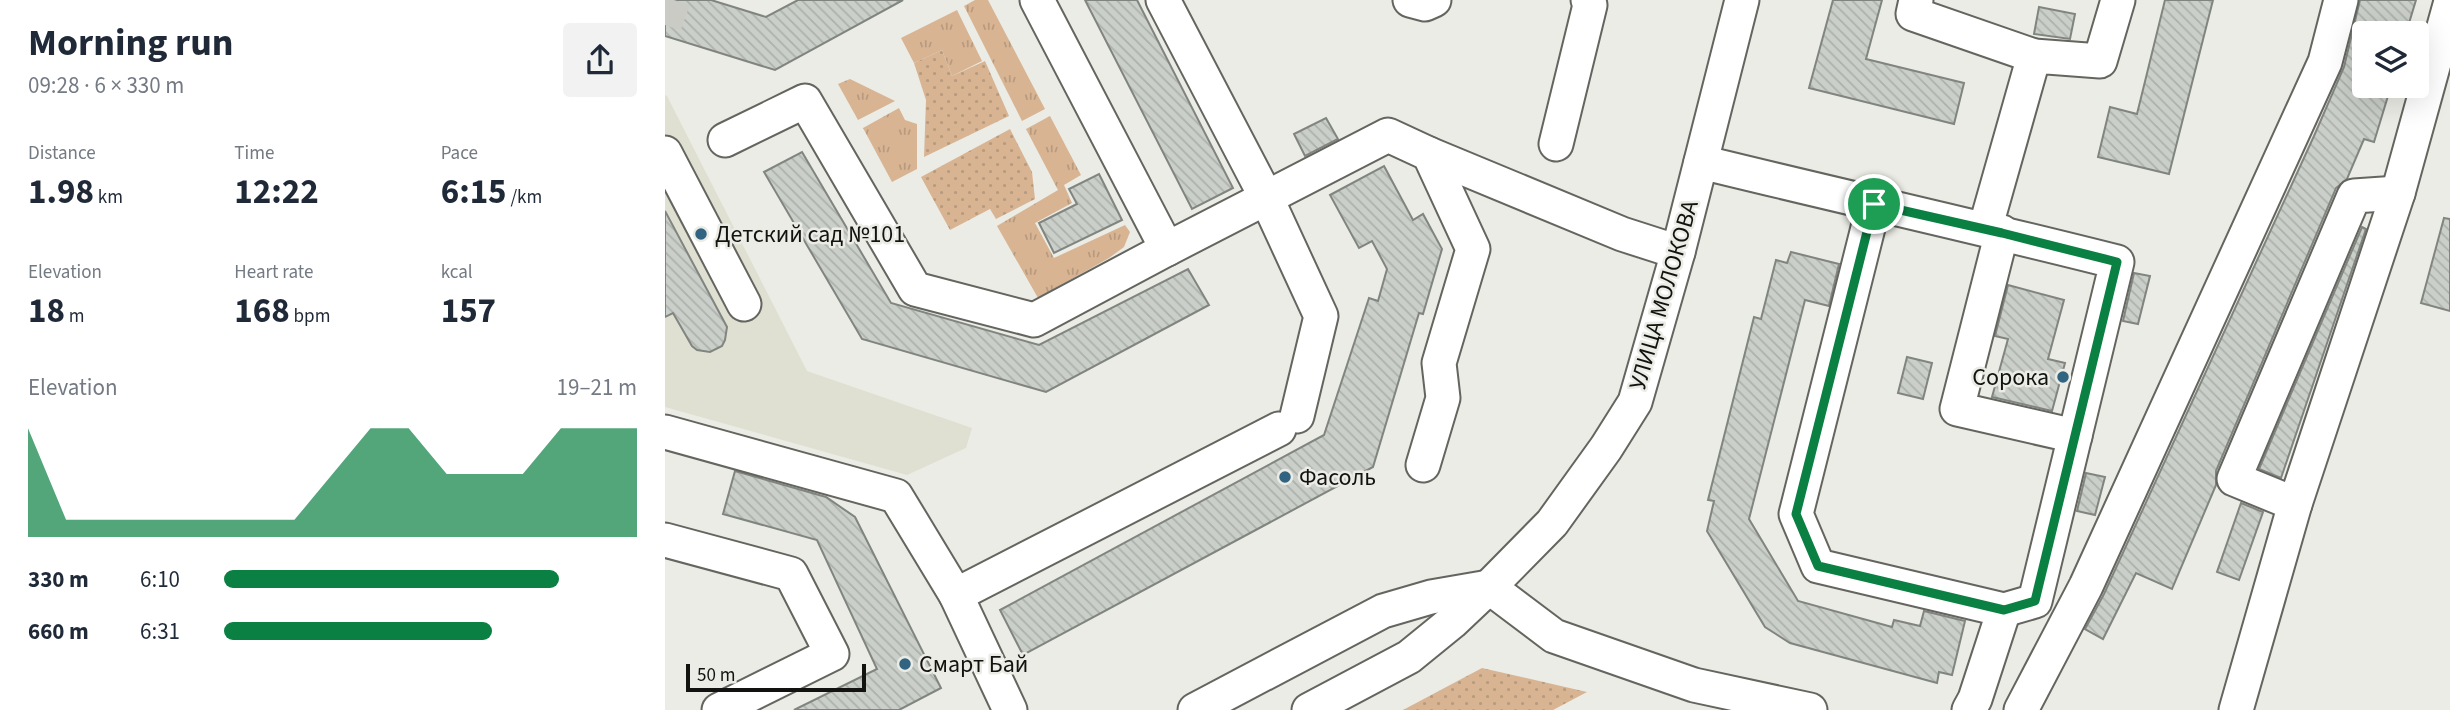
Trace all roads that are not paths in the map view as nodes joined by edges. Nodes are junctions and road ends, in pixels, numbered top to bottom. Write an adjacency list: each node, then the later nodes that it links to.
1 (1037, 0): 21 (street)
2 (1163, 0): 18 (street)
3 (1410, 0): 4 (street)
4 (1434, 0)
5 (1588, 0): 13 (street)
6 (1742, 0): 16 (street, УЛИЦА МОЛОКОВА)
7 (1916, 0): 11 (street)
8 (2118, 0): 11 (street)
9 (2341, 0): 39 (street)
10 (2450, 5): 17 (street)
11 (2033, 56): 20 (street)
12 (725, 140): 21 (street)
13 (1556, 144)
14 (665, 153): 23 (street)
15 (1429, 154): 18 (street); 22 (street); 26 (street)
16 (1701, 162): 19 (street); 22 (street, УЛИЦА МОЛОКОВА)
17 (2398, 193): 27 (street); 27 (street)
18 (1266, 197): 21 (street); 30 (street)
19 (1874, 204): 20 (street); 31 (street)
20 (1993, 231): 25 (street); 25 (street)
21 (1167, 249)
22 (1678, 252): 29 (street, УЛИЦА МОЛОКОВА)
23 (744, 304)
24 (665, 432): 30 (street)
25 (2075, 436): 31 (street)
26 (1423, 465)
27 (2295, 504): 40 (street)
28 (665, 540): 33 (street)
29 (1489, 587): 32 (street); 35 (street); 36 (street, УЛИЦА МОЛОКОВА)
30 (956, 595): 34 (street)
31 (2004, 610): 38 (street)
32 (1690, 697): 37 (street)
33 (719, 710)
34 (1010, 710)
35 (1195, 710)
36 (1308, 710)
37 (1810, 710)
38 (1969, 710)
39 (2021, 710)
40 (2236, 710)

